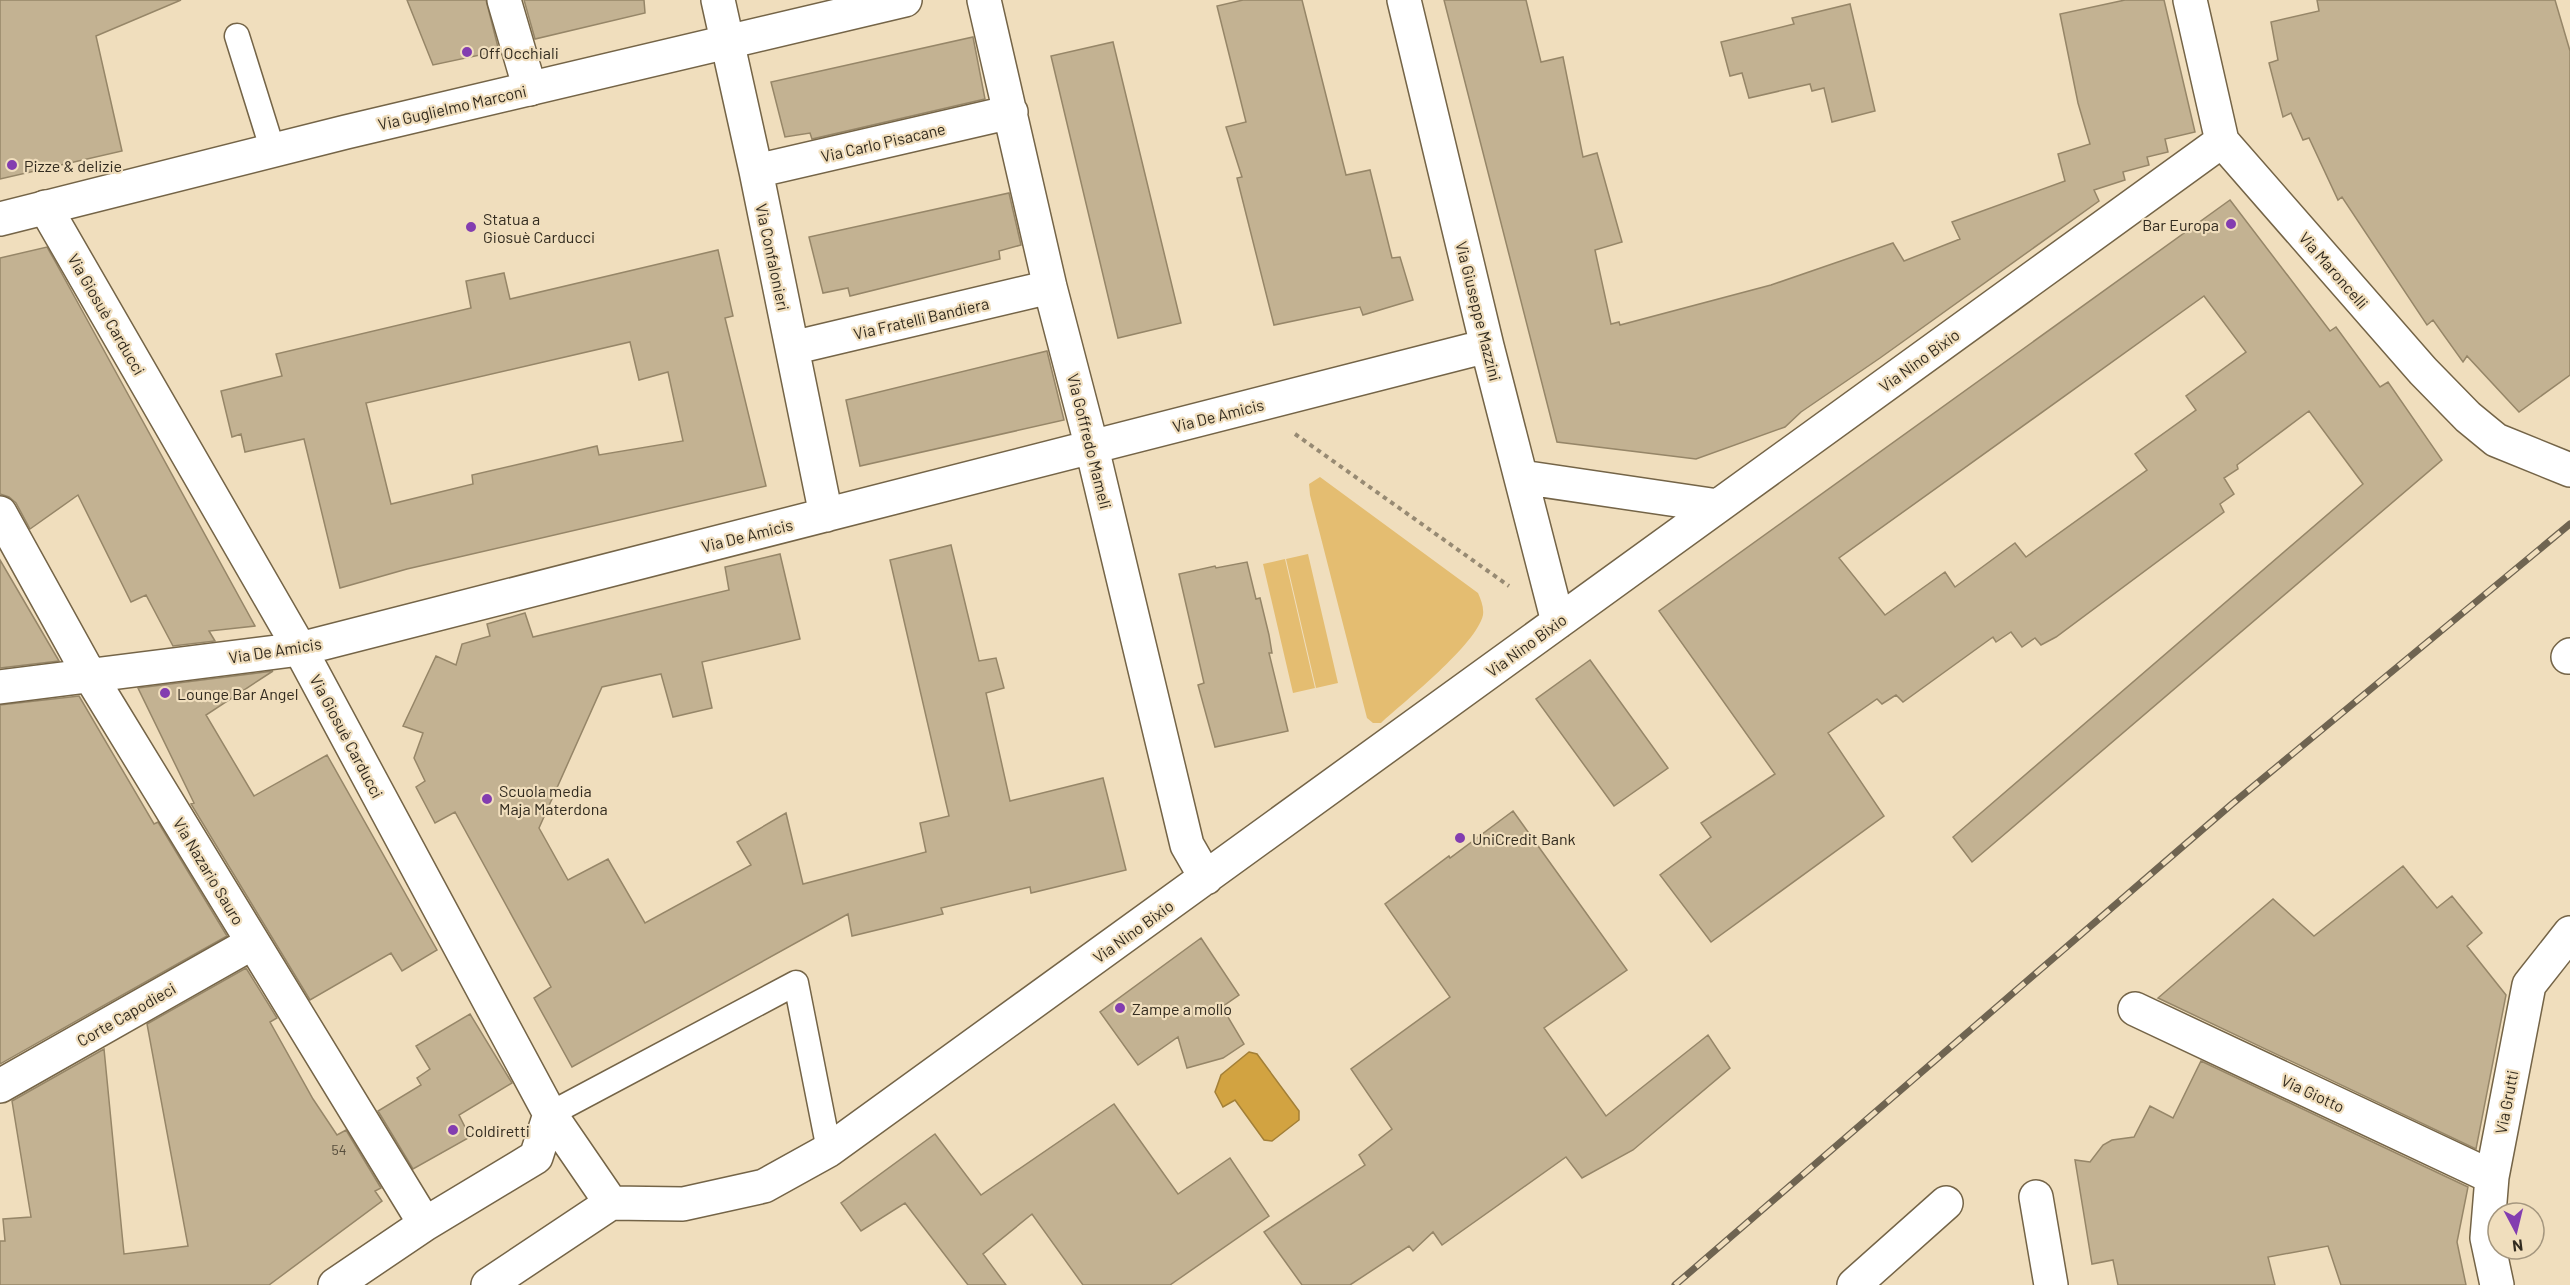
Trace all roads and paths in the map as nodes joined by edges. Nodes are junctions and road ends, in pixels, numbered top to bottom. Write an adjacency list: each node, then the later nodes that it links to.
1 (504, 0): 9 (street)
2 (718, 0): 8 (street, Via Confalonieri)
3 (905, 0): 8 (street, Via Guglielmo Marconi)
4 (984, 0): 10 (street, Via Goffredo Mameli)
5 (1404, 0): 17 (street, Via Giuseppe Mazzini)
6 (2190, 0): 11 (street, Via Maroncelli)
7 (237, 36): 12 (lane)
8 (727, 43): 9 (street, Via Guglielmo Marconi); 13 (street, Via Confalonieri)
9 (530, 89): 12 (street, Via Guglielmo Marconi)
10 (1011, 112): 13 (street, Via Carlo Pisacane); 16 (street, Via Goffredo Mameli)
11 (2222, 141): 21 (street, Via Maroncelli); 23 (street, Via Nino Bixio)
12 (273, 151): 14 (street, Via Guglielmo Marconi)
13 (756, 171): 18 (street, Via Confalonieri)
14 (45, 207): 15 (street, Via Guglielmo Marconi); 28 (street, Via Giosuè Carducci)
15 (0, 219)
16 (1050, 287): 18 (street, Via Fratelli Bandiera); 20 (street, Via Goffredo Mameli)
17 (1486, 346): 19 (street, Via De Amicis); 22 (street, Via Giuseppe Mazzini)
18 (792, 348): 25 (street, Via Confalonieri)
19 (1256, 406): 20 (street, Via De Amicis); 26 (path)
20 (1092, 448): 25 (street, Via De Amicis); 31 (street, Via Goffredo Mameli)
21 (2570, 470)
22 (1521, 477): 23 (street); 27 (street, Via Giuseppe Mazzini)
23 (1718, 506): 27 (street, Via Nino Bixio)
24 (0, 513): 29 (street, Via Nazario Sauro)
25 (826, 515): 28 (street, Via De Amicis)
26 (1510, 587)
27 (1558, 622): 31 (street, Via Nino Bixio)
28 (300, 649): 29 (street, Via De Amicis); 36 (street, Via Giosuè Carducci)
29 (89, 674): 30 (street, Via De Amicis); 33 (street, Via Nazario Sauro)
30 (0, 687)
31 (1206, 878): 37 (street, Via Nino Bixio)
32 (2570, 933): 38 (street, Via Grutti)
33 (252, 943): 35 (street, Corte Capodieci); 42 (street, Via Nazario Sauro)
34 (2135, 1009): 38 (street, Via Giotto)
35 (0, 1086)
36 (550, 1114): 37 (lane); 40 (street, Via Giosuè Carducci); 42 (street)
37 (830, 1150): 40 (street, Via Nino Bixio)
38 (2492, 1177): 47 (street, Via Grutti)
39 (2036, 1197): 46 (street)
40 (611, 1203): 44 (street)
41 (1946, 1203): 45 (street)
42 (425, 1224): 43 (street)
43 (335, 1285)
44 (488, 1285)
45 (1854, 1285)
46 (2051, 1285)
47 (2497, 1285)

